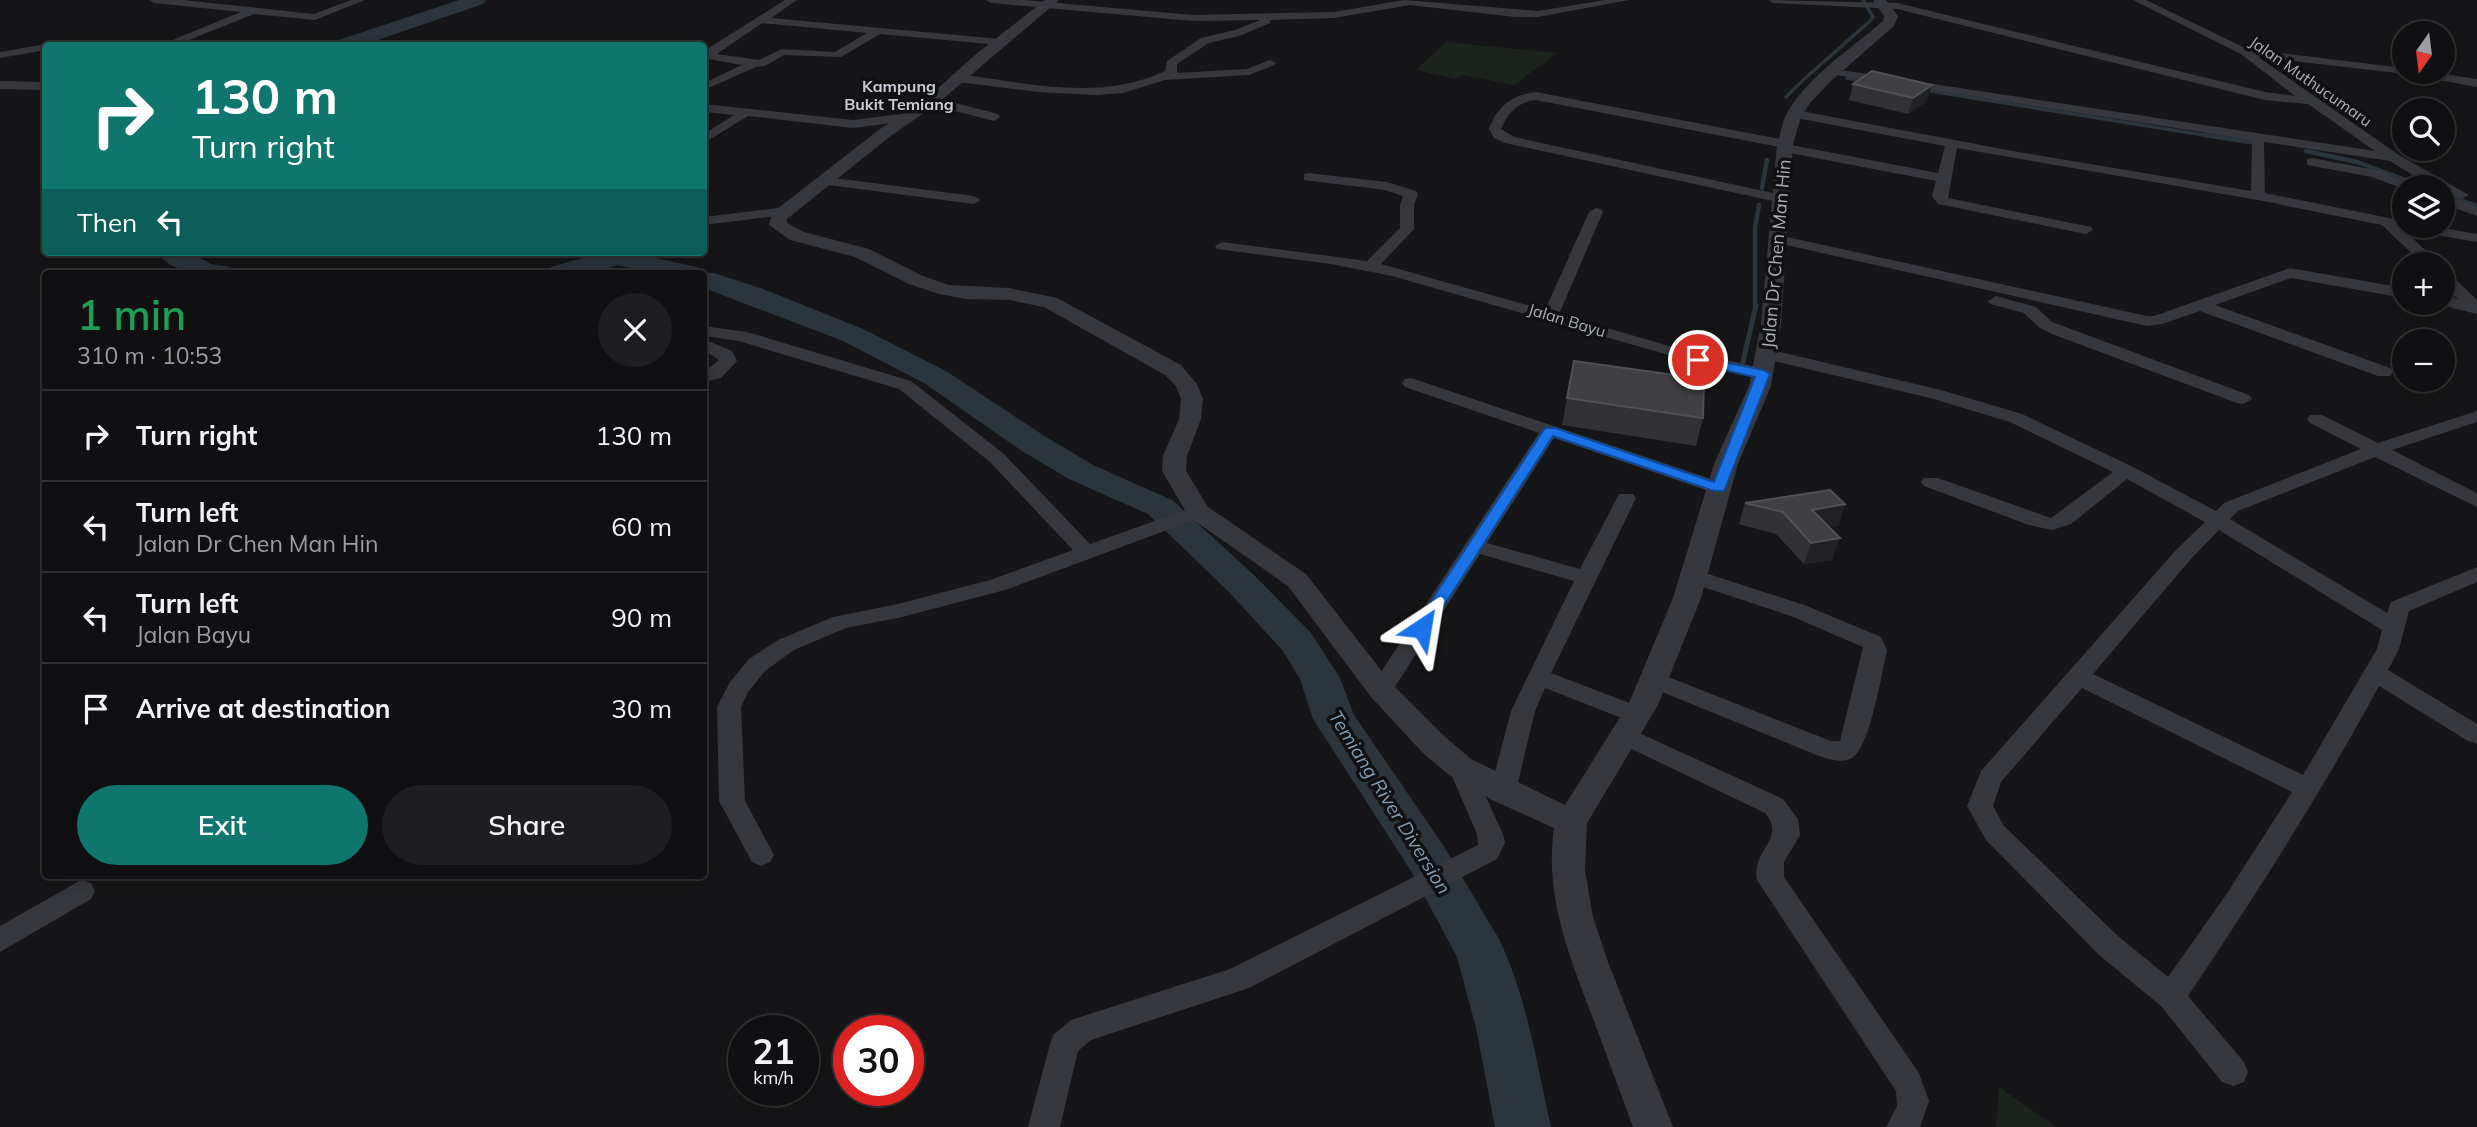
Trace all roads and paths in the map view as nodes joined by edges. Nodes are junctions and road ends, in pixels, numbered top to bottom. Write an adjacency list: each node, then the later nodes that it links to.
1 (154, 0): 10 (street)
2 (360, 0): 10 (street)
3 (792, 0): 12 (street)
4 (991, 0): 8 (street)
5 (1624, 0): 11 (street)
6 (1773, 0): 9 (street)
7 (2138, 0): 17 (street, Jalan Muthucumaru)
8 (1050, 2): 11 (street); 15 (street)
9 (1873, 3): 22 (street, Jalan Dr Chen Man Hin); 31 (street)
10 (253, 11): 14 (street)
11 (1275, 18): 23 (street)
12 (762, 20): 13 (street); 19 (street)
13 (877, 31): 15 (street); 19 (street)
14 (173, 42)
15 (1000, 42): 24 (street)
16 (42, 48): 18 (street)
17 (2245, 52): 21 (street); 31 (street, Jalan Muthucumaru)
18 (0, 55)
19 (754, 63): 29 (street)
20 (1270, 63): 23 (street)
21 (2392, 70)
22 (1834, 72): 34 (street, Jalan Dr Chen Man Hin); 43 (street)
23 (1165, 77): 24 (street)
24 (958, 78): 30 (street)
25 (2455, 79): 26 (street)
26 (2477, 83)
27 (0, 85): 28 (street)
28 (42, 86)
29 (707, 86)
30 (932, 101): 35 (street); 36 (street)
31 (2310, 101): 44 (street, Jalan Muthucumaru)
32 (707, 108): 33 (street)
33 (745, 113): 37 (street); 39 (street)
34 (1795, 114): 40 (street); 42 (street, Jalan Dr Chen Man Hin)
35 (909, 117): 37 (street); 38 (street)
36 (994, 117)
37 (864, 124): 38 (street)
38 (890, 129): 49 (street)
39 (707, 137)
40 (1952, 144): 48 (street); 52 (street)
41 (2294, 144): 43 (street); 45 (street); 50 (street)
42 (1785, 146): 48 (street); 53 (street, Jalan Dr Chen Man Hin); 53 (street)
43 (2262, 149): 52 (street)
44 (2392, 158)
45 (2392, 159)
46 (2396, 161): 51 (street, Jalan Muthucumaru)
47 (1309, 177): 68 (street)
48 (1943, 178): 62 (street)
49 (826, 181): 54 (street); 56 (street)
50 (2392, 181)
51 (2462, 195)
52 (2258, 196): 60 (street)
53 (1782, 199): 66 (street, Jalan Dr Chen Man Hin)
54 (974, 200)
55 (2455, 204): 58 (street)
56 (786, 211): 59 (street); 91 (street)
57 (1596, 212): 74 (street)
58 (2477, 212)
59 (707, 221)
60 (2387, 222): 61 (street); 67 (street)
61 (2392, 223)
62 (2086, 230)
63 (2455, 234): 64 (street)
64 (2477, 238)
65 (1222, 246): 68 (street, Jalan Bayu)
66 (1778, 246): 72 (street); 77 (street, Jalan Dr Chen Man Hin); 81 (street)
67 (2419, 252)
68 (1370, 267): 74 (street, Jalan Bayu)
69 (2455, 287): 73 (street)
70 (2392, 291): 72 (street)
71 (2455, 304): 73 (street)
72 (2200, 305): 78 (street)
73 (2476, 308)
74 (1551, 315): 77 (street, Jalan Bayu)
75 (707, 331): 94 (street)
76 (707, 346): 79 (street)
77 (1765, 364): 86 (street, Jalan Bayu); 88 (street, Jalan Dr Chen Man Hin)
78 (2384, 372)
79 (707, 376)
80 (1411, 383): 84 (street)
81 (2243, 399)
82 (2477, 416): 85 (street)
83 (2316, 419): 85 (street)
84 (1550, 430): 88 (street); 93 (street)
85 (2375, 450): 90 (street); 92 (street)
86 (2126, 471): 87 (street); 92 (street, Jalan Bayu)
87 (1931, 482)
88 (1719, 488): 96 (street, Jalan Dr Chen Man Hin)
89 (1626, 498): 97 (street)
90 (2477, 501)
91 (1198, 512): 94 (street); 103 (street)
92 (2217, 520): 98 (street, Jalan Bayu); 100 (street)
93 (1475, 546): 97 (street); 103 (street)
94 (1086, 552): 110 (street)
95 (2477, 574): 98 (street)
96 (1693, 576): 102 (street, Jalan Dr Chen Man Hin); 102 (street)
97 (1587, 578): 101 (street)
98 (2394, 627): 99 (street)
99 (2375, 673): 105 (street); 107 (street)
100 (2078, 676): 107 (street); 113 (street)
101 (1538, 677): 104 (street); 108 (street)
102 (1653, 679): 104 (street, Jalan Dr Chen Man Hin)
103 (1381, 690): 106 (street)
104 (1630, 725): 109 (street, Jalan Dr Chen Man Hin); 117 (street)
105 (2477, 735)
106 (1460, 768): 108 (street); 115 (street)
107 (2307, 788): 113 (street)
108 (1503, 791): 109 (street)
109 (1571, 822): 116 (street, Jalan Dr Chen Man Hin)
110 (761, 855)
111 (80, 891): 112 (street)
112 (0, 940)
113 (2171, 997): 114 (street)
114 (2233, 1072)
115 (1044, 1127)
116 (1653, 1127)
117 (1902, 1127)

